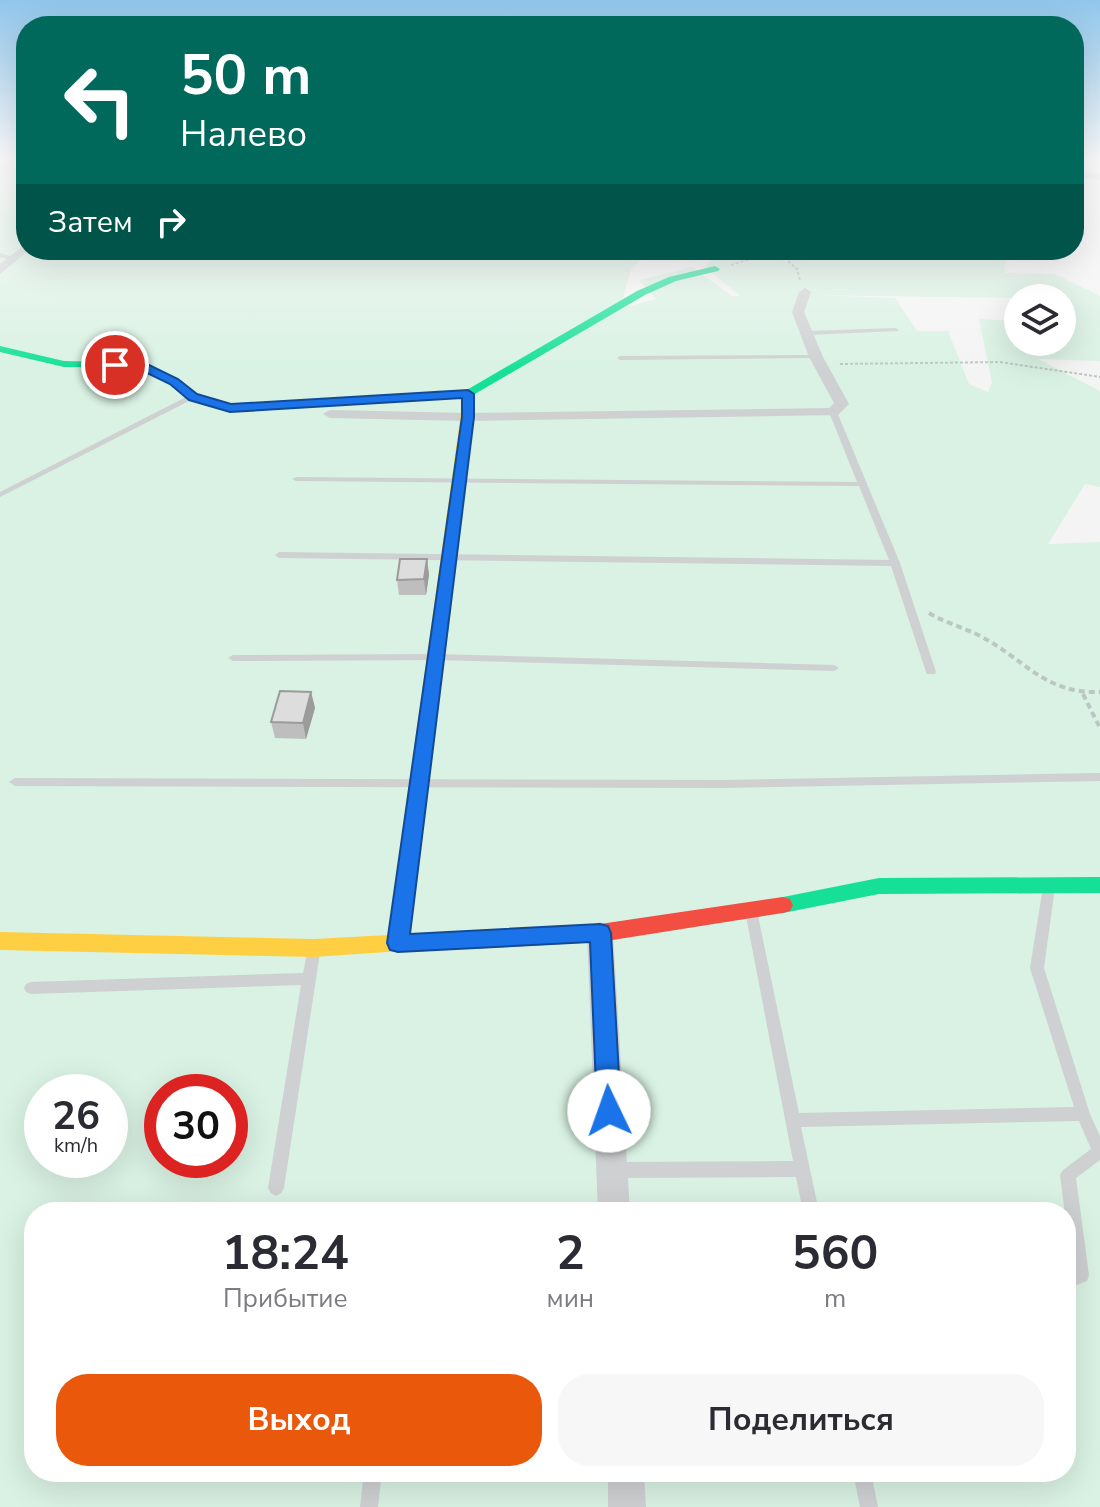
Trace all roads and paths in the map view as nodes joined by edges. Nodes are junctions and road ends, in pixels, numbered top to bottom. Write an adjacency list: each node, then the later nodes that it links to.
1 (6, 256): 5 (street)
2 (746, 260): 4 (path)
3 (787, 260): 6 (path)
4 (715, 269): 13 (street)
5 (0, 270)
6 (805, 292): 8 (street)
7 (896, 330): 8 (lane)
8 (807, 333): 11 (street)
9 (0, 349): 14 (street)
10 (620, 358): 11 (lane)
11 (819, 361): 12 (path); 15 (street)
12 (1100, 377)
13 (468, 394): 14 (street); 17 (street)
14 (193, 397): 21 (lane)
15 (833, 412): 17 (street); 20 (lane)
16 (330, 414): 17 (street)
17 (468, 417): 19 (street)
18 (296, 479): 19 (lane)
19 (458, 482): 20 (lane); 23 (street)
20 (860, 484): 24 (lane)
21 (0, 495)
22 (279, 555): 23 (lane)
23 (448, 558): 24 (lane); 26 (street)
24 (895, 563): 25 (lane)
25 (907, 599): 29 (lane); 31 (path)
26 (435, 657): 27 (lane); 28 (lane); 35 (street)
27 (233, 658)
28 (834, 668)
29 (931, 672)
30 (1100, 692): 31 (path)
31 (1083, 694): 32 (path)
32 (1100, 728)
33 (1100, 777): 35 (lane)
34 (15, 782): 35 (lane)
35 (419, 782): 41 (street)
36 (1100, 885): 37 (street)
37 (1049, 887): 38 (street); 45 (lane)
38 (751, 911): 39 (street); 46 (lane)
39 (600, 933): 41 (street); 49 (street)
40 (0, 941): 42 (street)
41 (398, 943): 42 (street)
42 (314, 948): 43 (lane)
43 (309, 979): 44 (lane); 50 (lane)
44 (31, 988)
45 (1083, 1114): 46 (lane); 47 (lane)
46 (792, 1120): 48 (lane)
47 (1099, 1151): 53 (lane)
48 (802, 1169): 49 (lane); 52 (lane)
49 (612, 1170): 51 (street)
50 (276, 1188)
51 (614, 1202)
52 (809, 1202)
53 (1072, 1202)
54 (1076, 1237): 55 (lane)
55 (1076, 1277)
56 (372, 1482): 59 (lane)
57 (626, 1482): 60 (street)
58 (864, 1482): 61 (lane)
59 (369, 1507)
60 (627, 1507)
61 (869, 1507)

